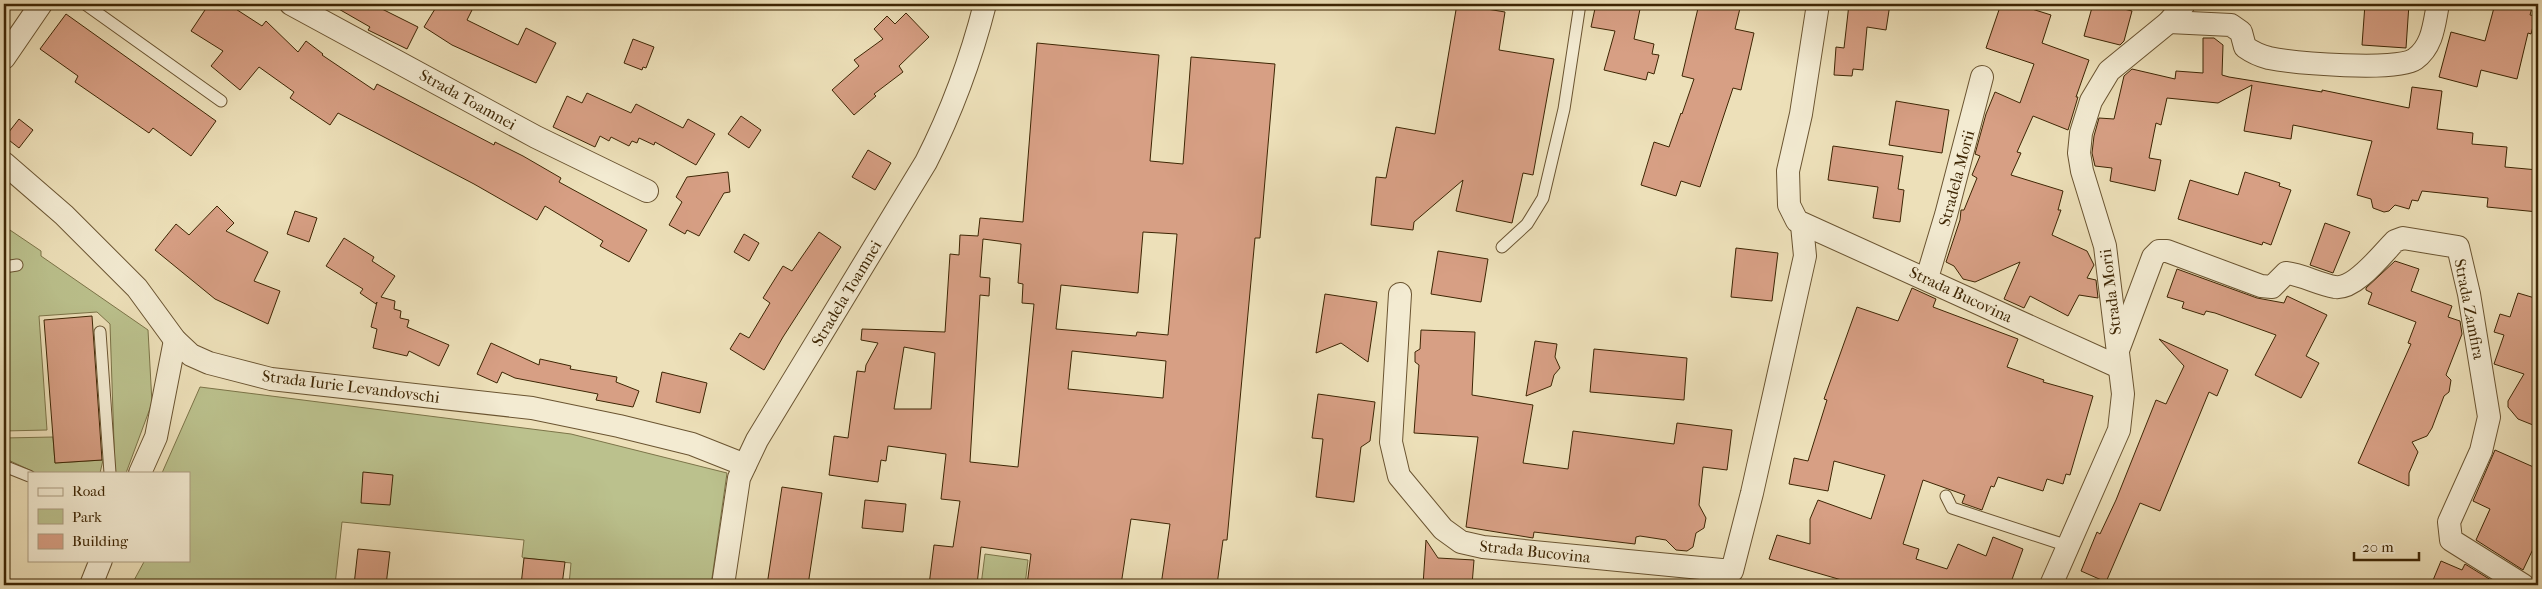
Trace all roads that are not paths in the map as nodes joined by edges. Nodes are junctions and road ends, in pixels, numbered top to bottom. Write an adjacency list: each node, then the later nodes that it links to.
1 (42, 4): 11 (street)
2 (85, 4): 13 (lane)
3 (291, 4): 9 (street, Strada Toamnei)
4 (985, 4): 25 (street, Stradela Toamnei)
5 (1580, 4): 17 (lane)
6 (1818, 4): 16 (street, Strada Bucovina)
7 (2184, 4): 10 (street, Strada Morii)
8 (2438, 4): 10 (street)
9 (314, 9): 15 (street, Strada Toamnei)
10 (2169, 22): 24 (street, Strada Morii)
11 (4, 58)
12 (1982, 77): 20 (street, Stradela Morii)
13 (221, 101)
14 (4, 163): 23 (street, Strada Iurie Levandovschi)
15 (647, 191)
16 (1802, 225): 20 (street, Strada Bucovina); 33 (street, Strada Bucovina)
17 (1502, 247)
18 (17, 264): 19 (lane)
19 (4, 266)
20 (1927, 278): 24 (street, Strada Bucovina)
21 (1400, 294): 33 (street, Strada Bucovina)
22 (100, 332): 27 (lane)
23 (175, 340): 25 (street, Strada Iurie Levandovschi); 28 (street)
24 (2118, 360): 31 (street, Strada Morii); 37 (street, Strada Zamfira)
25 (745, 465): 35 (street, Stradela Toamnei)
26 (4, 466): 29 (lane)
27 (110, 472)
28 (140, 472)
29 (28, 476)
30 (1946, 496): 31 (lane)
31 (2068, 546): 36 (street, Strada Morii)
32 (100, 562): 34 (street)
33 (1729, 578)
34 (91, 585)
35 (723, 585)
36 (2051, 585)
37 (2523, 585)

